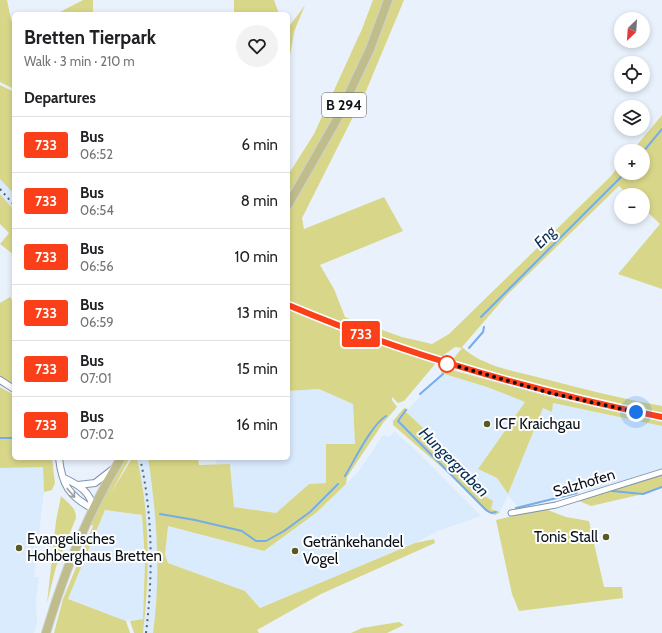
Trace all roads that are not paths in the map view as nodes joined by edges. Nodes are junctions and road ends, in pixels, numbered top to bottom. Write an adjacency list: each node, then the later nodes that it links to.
1 (388, 0): 2 (main road, B 294)
2 (290, 202)
3 (290, 306): 6 (street)
4 (0, 380): 5 (street)
5 (12, 387)
6 (662, 417)
7 (60, 460): 11 (street)
8 (120, 460): 9 (main road)
9 (116, 467): 12 (street); 13 (main road)
10 (662, 472): 14 (street, Salzhofen)
11 (64, 478): 12 (street); 13 (street, one-way to 13)
12 (78, 485): 13 (street)
13 (92, 509): 15 (main road)
14 (511, 513)
15 (46, 633)

